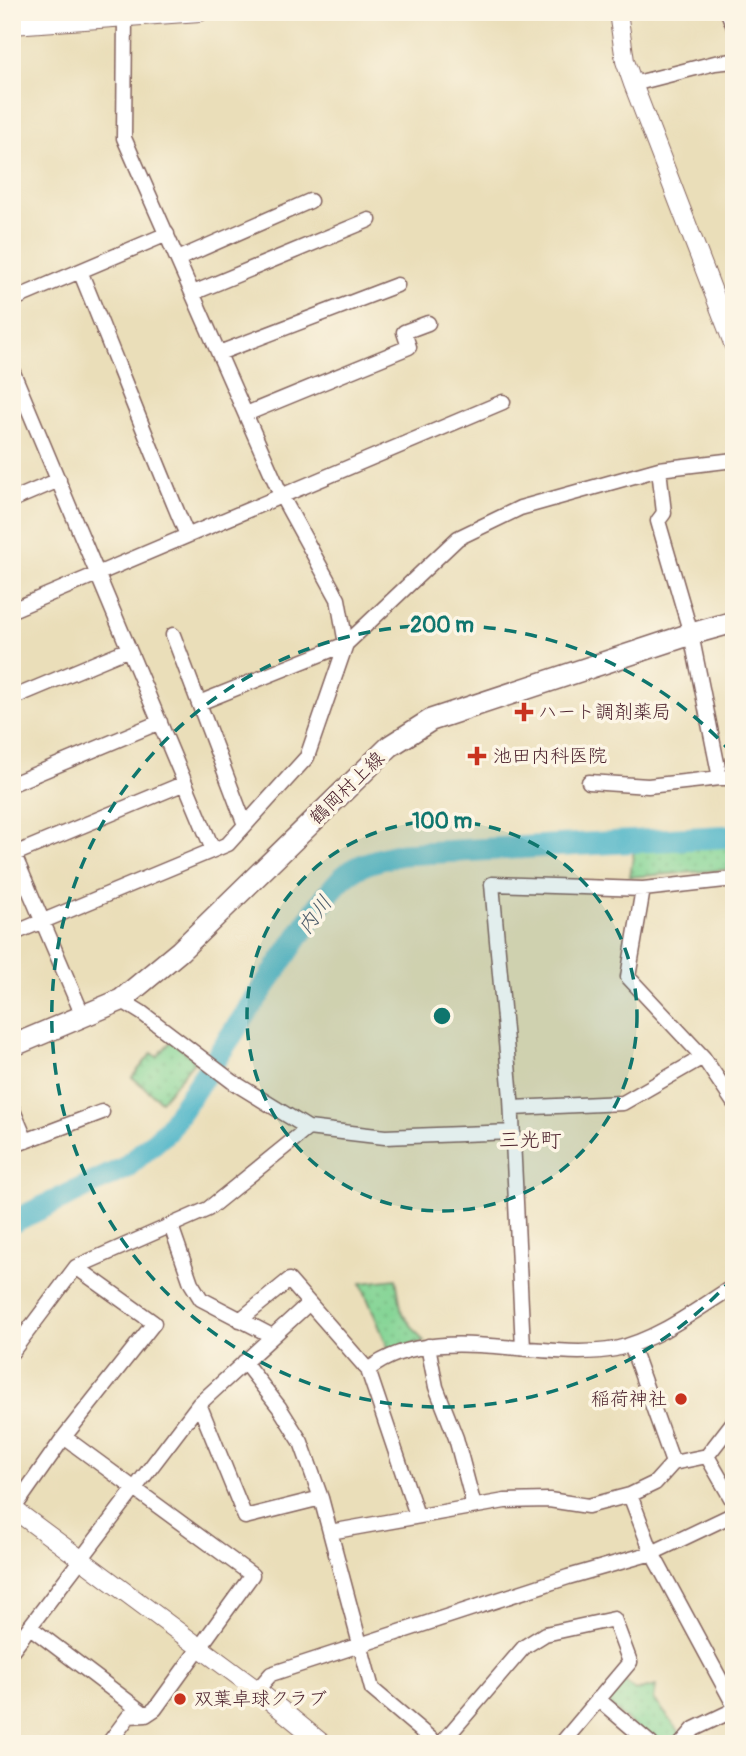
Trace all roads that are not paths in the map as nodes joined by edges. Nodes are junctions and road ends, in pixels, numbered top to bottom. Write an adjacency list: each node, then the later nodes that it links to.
1 (200, 12): 4 (street)
2 (618, 12): 10 (street)
3 (728, 12): 8 (street)
4 (172, 13): 6 (street)
5 (103, 15): 6 (street); 7 (street)
6 (125, 16): 13 (street)
7 (12, 25)
8 (734, 27)
9 (734, 61): 10 (street)
10 (633, 84): 20 (street)
11 (310, 201): 14 (street)
12 (369, 220): 17 (street)
13 (167, 234): 14 (street); 15 (street)
14 (178, 259): 17 (street)
15 (80, 271): 18 (street); 31 (street)
16 (397, 285): 21 (street)
17 (193, 292): 21 (street)
18 (12, 300)
19 (428, 323): 25 (street)
20 (734, 346)
21 (219, 353): 25 (street)
22 (12, 370): 24 (street)
23 (503, 402): 29 (street)
24 (19, 403): 28 (street)
25 (246, 414): 29 (street)
26 (734, 460): 27 (street)
27 (659, 468): 35 (street); 37 (street)
28 (59, 480): 30 (street); 32 (street)
29 (281, 495): 31 (street); 37 (street)
30 (12, 500)
31 (187, 535): 32 (street)
32 (98, 573): 33 (street); 38 (street)
33 (12, 610)
34 (734, 622): 35 (main road, 鶴岡村上線)
35 (691, 634): 42 (street); 53 (main road, 鶴岡村上線)
36 (173, 635): 40 (street)
37 (345, 644): 40 (street); 46 (street)
38 (129, 649): 39 (street); 41 (street)
39 (12, 698)
40 (199, 703): 46 (street)
41 (160, 722): 44 (street); 45 (street)
42 (727, 778): 43 (street)
43 (589, 782)
44 (12, 783)
45 (185, 783): 47 (street); 48 (street)
46 (245, 825): 47 (street)
47 (213, 850): 51 (street)
48 (13, 853): 51 (street)
49 (734, 879): 50 (street)
50 (643, 889): 56 (street); 59 (street)
51 (43, 921): 52 (street); 54 (street)
52 (12, 934)
53 (121, 1000): 54 (main road, 鶴岡村上線); 61 (street)
54 (83, 1016): 55 (main road, 鶴岡村上線)
55 (12, 1046)
56 (703, 1057): 57 (street); 59 (street)
57 (734, 1103)
58 (12, 1108): 63 (street)
59 (512, 1108): 62 (street)
60 (102, 1112): 63 (street)
61 (308, 1128): 62 (street); 64 (street)
62 (513, 1132): 72 (street)
63 (19, 1144)
64 (171, 1226): 65 (street); 68 (street)
65 (76, 1267): 73 (street); 78 (street)
66 (734, 1286): 70 (street)
67 (309, 1303): 68 (street); 69 (street); 75 (street)
68 (240, 1320): 69 (street)
69 (272, 1336): 74 (street)
70 (631, 1345): 72 (street); 80 (street)
71 (428, 1346): 72 (street); 75 (street); 85 (street)
72 (523, 1348)
73 (12, 1352)
74 (244, 1362): 76 (street); 83 (street)
75 (368, 1370): 88 (street)
76 (199, 1404): 81 (street); 83 (street)
77 (734, 1421): 79 (street)
78 (64, 1437): 81 (street); 86 (street)
79 (706, 1456): 80 (street); 84 (street)
80 (673, 1463): 82 (street)
81 (134, 1489): 91 (street); 94 (street)
82 (631, 1495): 85 (street); 90 (street)
83 (321, 1498): 89 (street)
84 (734, 1503)
85 (474, 1506): 88 (street)
86 (13, 1509): 91 (street)
87 (734, 1514): 90 (street)
88 (417, 1515): 89 (street)
89 (330, 1532): 93 (street)
90 (652, 1553): 93 (street); 98 (street)
91 (80, 1559): 92 (street); 94 (street)
92 (30, 1627): 95 (street); 100 (street)
93 (358, 1646): 96 (street); 101 (street)
94 (200, 1648): 96 (street); 100 (street)
95 (12, 1650)
96 (257, 1690): 103 (street)
97 (598, 1699): 101 (street); 104 (street); 105 (street)
98 (734, 1705)
99 (734, 1710): 106 (street)
100 (146, 1715): 102 (street)
101 (445, 1742)
102 (108, 1744)
103 (323, 1744)
104 (561, 1744)
105 (651, 1744)
106 (681, 1744)

